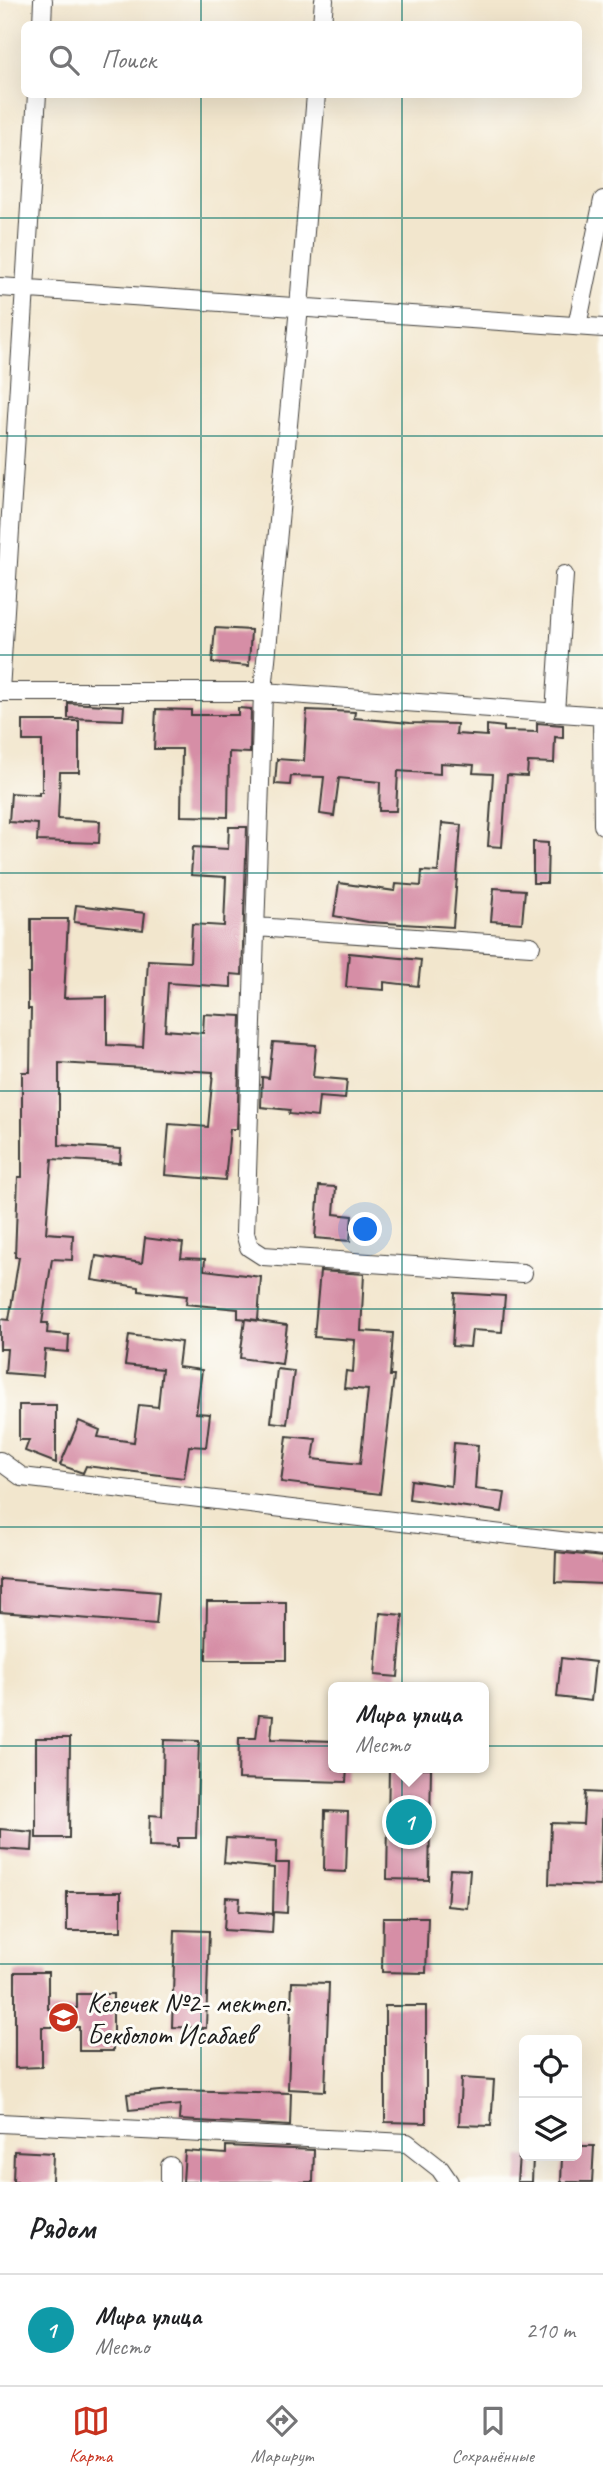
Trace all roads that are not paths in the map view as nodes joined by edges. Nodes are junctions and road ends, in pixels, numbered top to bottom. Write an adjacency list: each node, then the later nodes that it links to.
1 (43, 0): 3 (street)
2 (324, 0): 4 (street)
3 (42, 21)
4 (322, 21)
5 (37, 98): 9 (street)
6 (316, 98): 10 (street)
7 (603, 200): 11 (street)
8 (0, 287): 9 (street)
9 (25, 288): 10 (street); 14 (street)
10 (299, 307): 11 (street); 15 (street)
11 (577, 326): 12 (street)
12 (603, 328)
13 (564, 575): 16 (street)
14 (0, 692): 15 (street)
15 (263, 692): 16 (street); 19 (street)
16 (555, 713): 17 (street)
17 (603, 716): 18 (street)
18 (603, 825)
19 (256, 927): 20 (street); 21 (street)
20 (531, 946)
21 (523, 1273)
22 (0, 1461): 23 (street)
23 (603, 1546)
24 (0, 2123): 25 (street)
25 (449, 2182)

